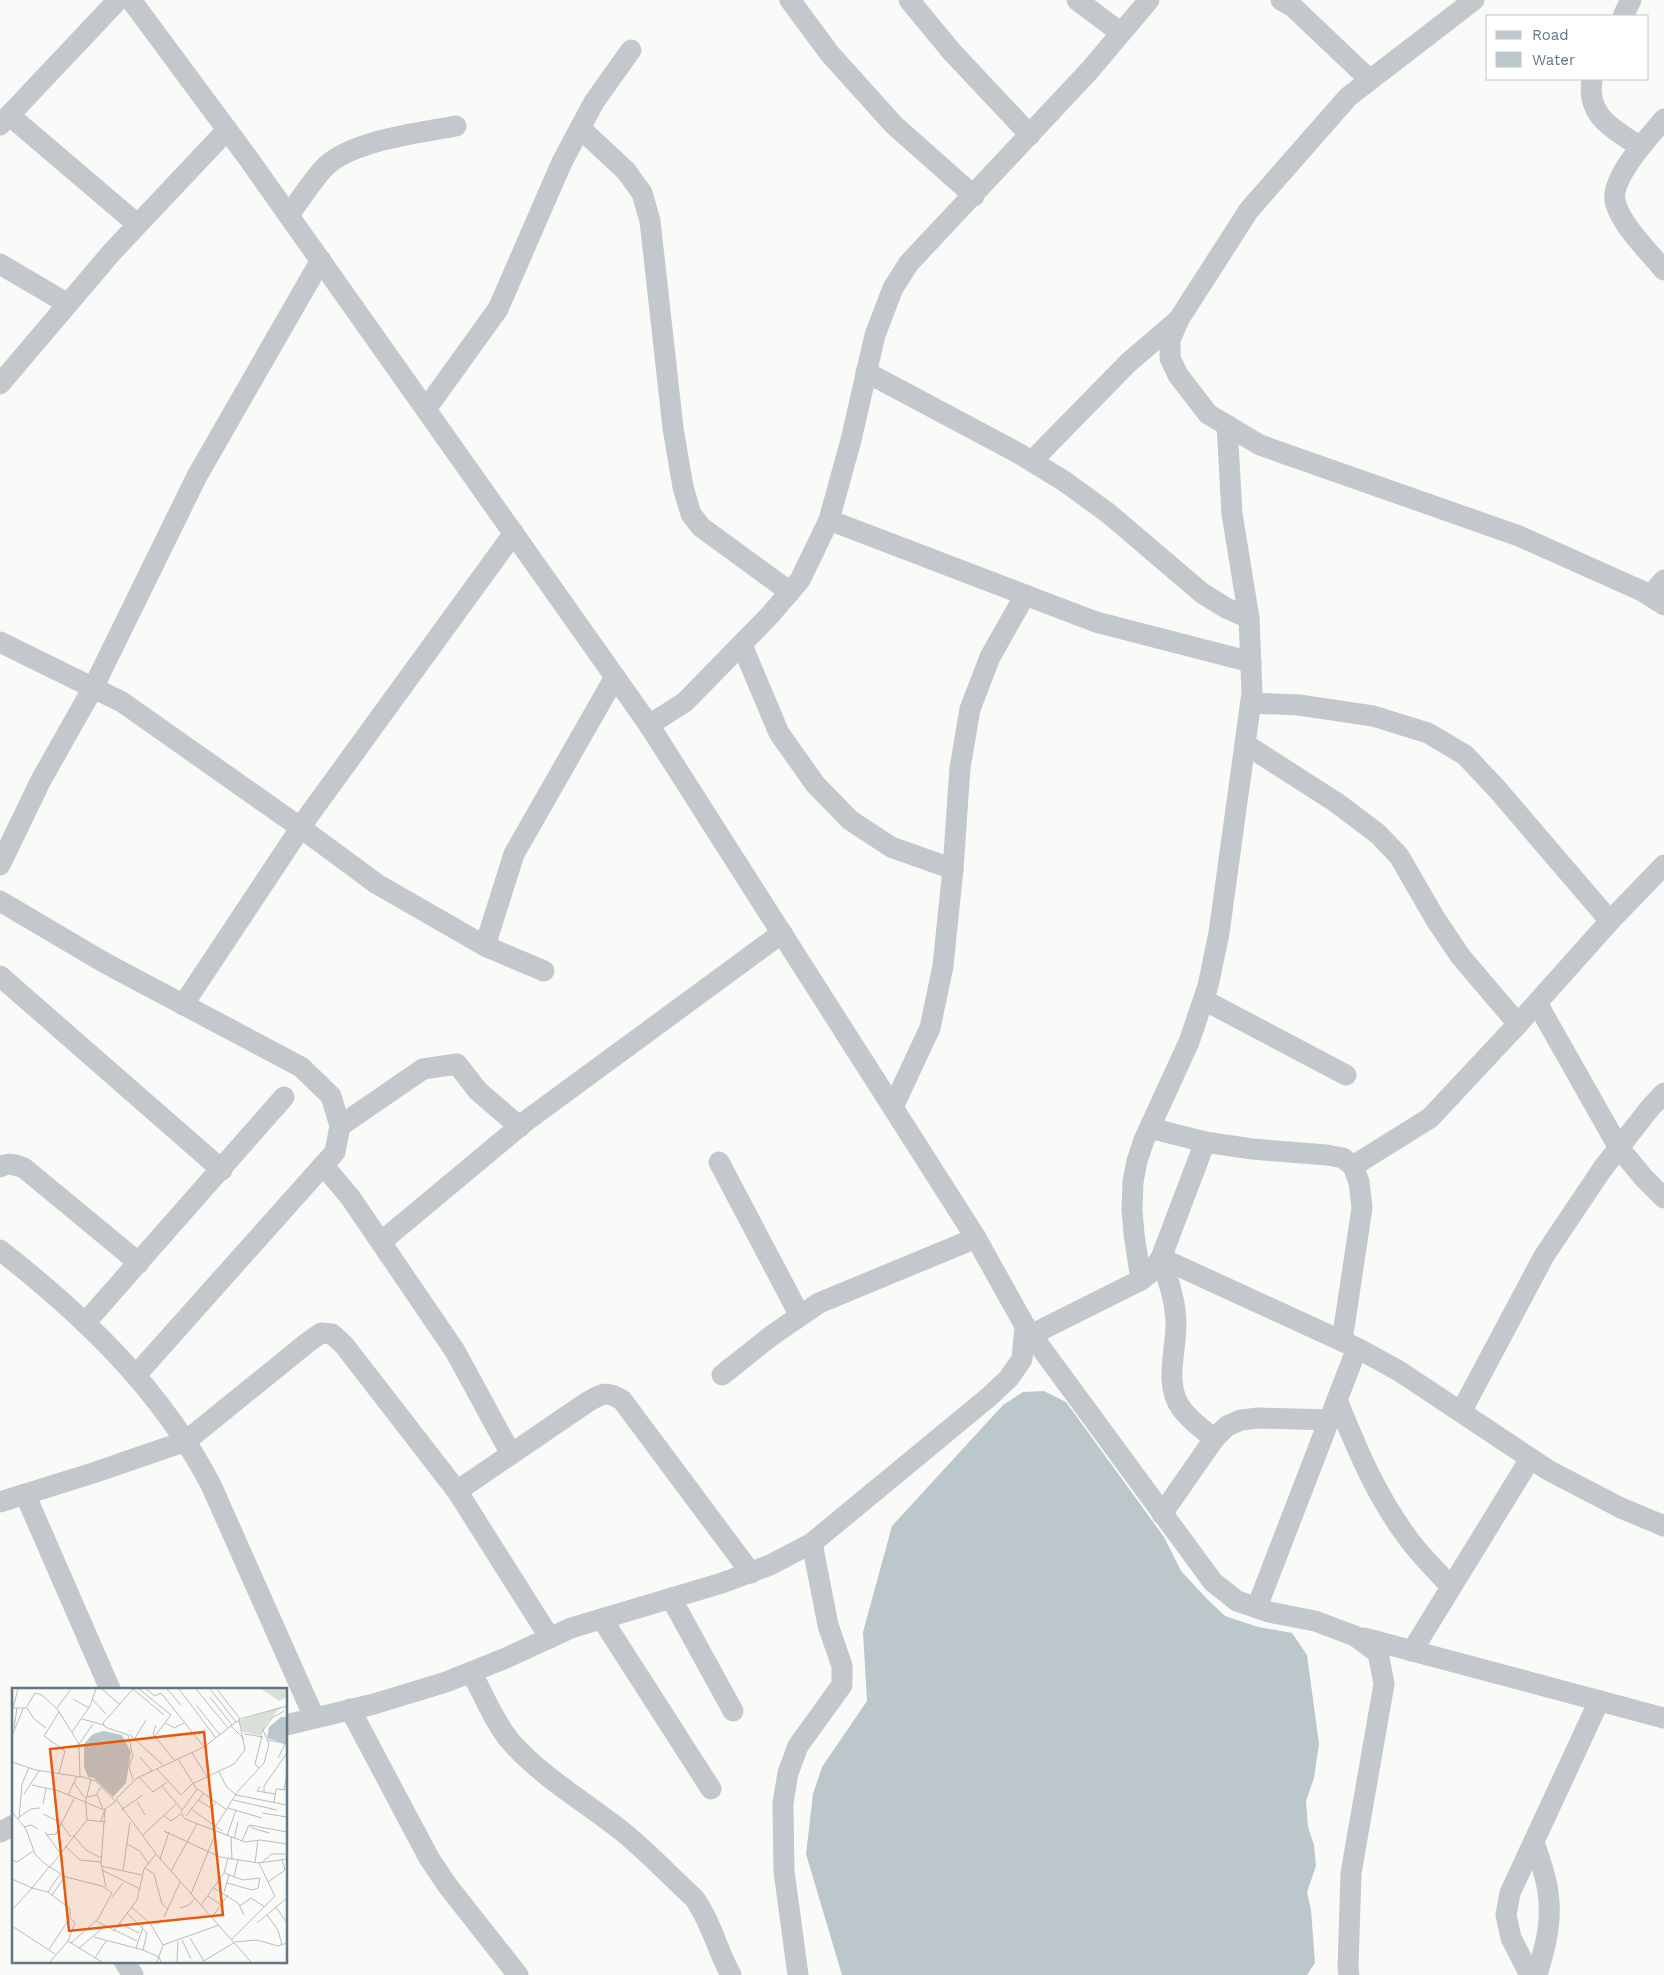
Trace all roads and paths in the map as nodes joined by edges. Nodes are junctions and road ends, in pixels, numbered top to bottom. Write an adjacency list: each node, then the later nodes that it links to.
1 (118, 0): 16 (street)
2 (131, 0): 19 (street)
3 (790, 0): 22 (street)
4 (909, 0): 20 (street)
5 (1077, 0): 11 (street)
6 (1148, 0): 11 (street)
7 (1474, 0): 13 (street)
8 (1631, 0): 10 (street)
9 (1292, 2): 13 (street)
10 (1624, 15)
11 (1121, 33): 20 (street)
12 (631, 50): 18 (street)
13 (1370, 80): 29 (street)
14 (1592, 80): 21 (street)
15 (1664, 119): 21 (street)
16 (5, 120): 24 (street)
17 (456, 126): 23 (street)
18 (580, 128): 32 (street); 38 (street)
19 (228, 130): 23 (street); 24 (street)
20 (1030, 135): 22 (street)
21 (1640, 147): 27 (street)
22 (974, 196): 30 (street)
23 (289, 215): 25 (street)
24 (138, 224): 28 (street)
25 (320, 260): 32 (street); 46 (street)
26 (0, 264): 28 (street)
27 (1664, 270)
28 (68, 304): 31 (street)
29 (1179, 320): 33 (street); 34 (street)
30 (866, 372): 34 (street); 35 (street)
31 (0, 384)
32 (426, 409): 36 (street)
33 (1227, 425): 40 (street); 41 (street)
34 (1032, 461): 41 (street)
35 (829, 520): 38 (street); 39 (street)
36 (514, 533): 45 (street); 50 (street)
37 (1664, 580): 40 (street)
38 (790, 592): 43 (street)
39 (1025, 595): 44 (street); 53 (street)
40 (1657, 601)
41 (1249, 618): 44 (street)
42 (0, 642): 46 (street)
43 (742, 645): 48 (street); 53 (street)
44 (1251, 662): 47 (street)
45 (615, 677): 48 (street); 57 (street)
46 (93, 688): 50 (street); 51 (street)
47 (1251, 703): 49 (street); 55 (street)
48 (649, 725): 56 (street)
49 (1246, 744): 60 (street); 63 (street)
50 (301, 828): 57 (street); 62 (street)
51 (0, 865)
52 (1664, 866): 55 (street)
53 (953, 869): 67 (street)
54 (0, 900): 62 (street)
55 (1610, 921): 61 (street)
56 (782, 933): 67 (street); 69 (street)
57 (485, 946): 58 (street)
58 (544, 972)
59 (0, 976): 77 (street)
60 (1204, 1000): 64 (street); 70 (street)
61 (1538, 1003): 63 (street); 72 (street)
62 (183, 1005): 68 (street)
63 (1518, 1024): 75 (street)
64 (1346, 1076)
65 (1664, 1094): 72 (street)
66 (284, 1097): 77 (street)
67 (893, 1106): 79 (street)
68 (340, 1126): 69 (street); 74 (street)
69 (520, 1127): 80 (street)
70 (1150, 1128): 71 (street); 84 (street)
71 (1204, 1142): 75 (street); 82 (street)
72 (1619, 1148): 78 (street); 92 (street)
73 (719, 1162): 85 (street)
74 (323, 1164): 80 (street); 89 (street)
75 (1353, 1166): 88 (street)
76 (0, 1167): 83 (street)
77 (222, 1170): 83 (street)
78 (1664, 1198)
79 (976, 1238): 85 (street); 87 (street)
80 (381, 1242): 96 (street)
81 (0, 1250): 86 (street)
82 (1160, 1258): 84 (street); 88 (street); 94 (street)
83 (139, 1263): 86 (street)
84 (1141, 1280): 87 (street)
85 (800, 1316): 90 (street)
86 (85, 1323): 89 (street)
87 (1028, 1330): 101 (street); 103 (street)
88 (1349, 1345): 91 (street); 92 (street)
89 (136, 1375): 95 (street)
90 (722, 1375)
91 (1337, 1400): 93 (street); 105 (street)
92 (1461, 1412): 97 (street)
93 (1329, 1420): 94 (street); 107 (street)
94 (1214, 1439): 101 (street)
95 (186, 1441): 98 (street); 99 (street); 117 (street)
96 (511, 1454): 98 (street); 104 (street)
97 (1530, 1459): 102 (street); 105 (street)
98 (457, 1491): 110 (street)
99 (25, 1494): 100 (street); 113 (street)
100 (0, 1502)
101 (1162, 1514): 107 (street)
102 (1664, 1526)
103 (812, 1543): 104 (street); 128 (street)
104 (750, 1573): 106 (street)
105 (1451, 1587): 111 (street)
106 (670, 1598): 108 (street); 116 (street)
107 (1257, 1607): 109 (street)
108 (602, 1618): 110 (street); 120 (street)
109 (1354, 1636): 111 (street); 129 (street)
110 (550, 1638): 112 (street)
111 (1412, 1651): 114 (street)
112 (471, 1672): 115 (street); 127 (street)
113 (110, 1688)
114 (1599, 1701): 118 (street); 123 (street)
115 (350, 1709): 117 (street); 126 (street)
116 (733, 1711)
117 (314, 1717): 119 (street)
118 (1664, 1718)
119 (288, 1724)
120 (711, 1789)
121 (12, 1826): 122 (street)
122 (0, 1832)
123 (1534, 1842): 130 (street); 131 (street)
124 (125, 1962): 125 (street)
125 (133, 1975)
126 (518, 1975)
127 (731, 1975)
128 (798, 1975)
129 (1349, 1975)
130 (1530, 1975)
131 (1536, 1975)

